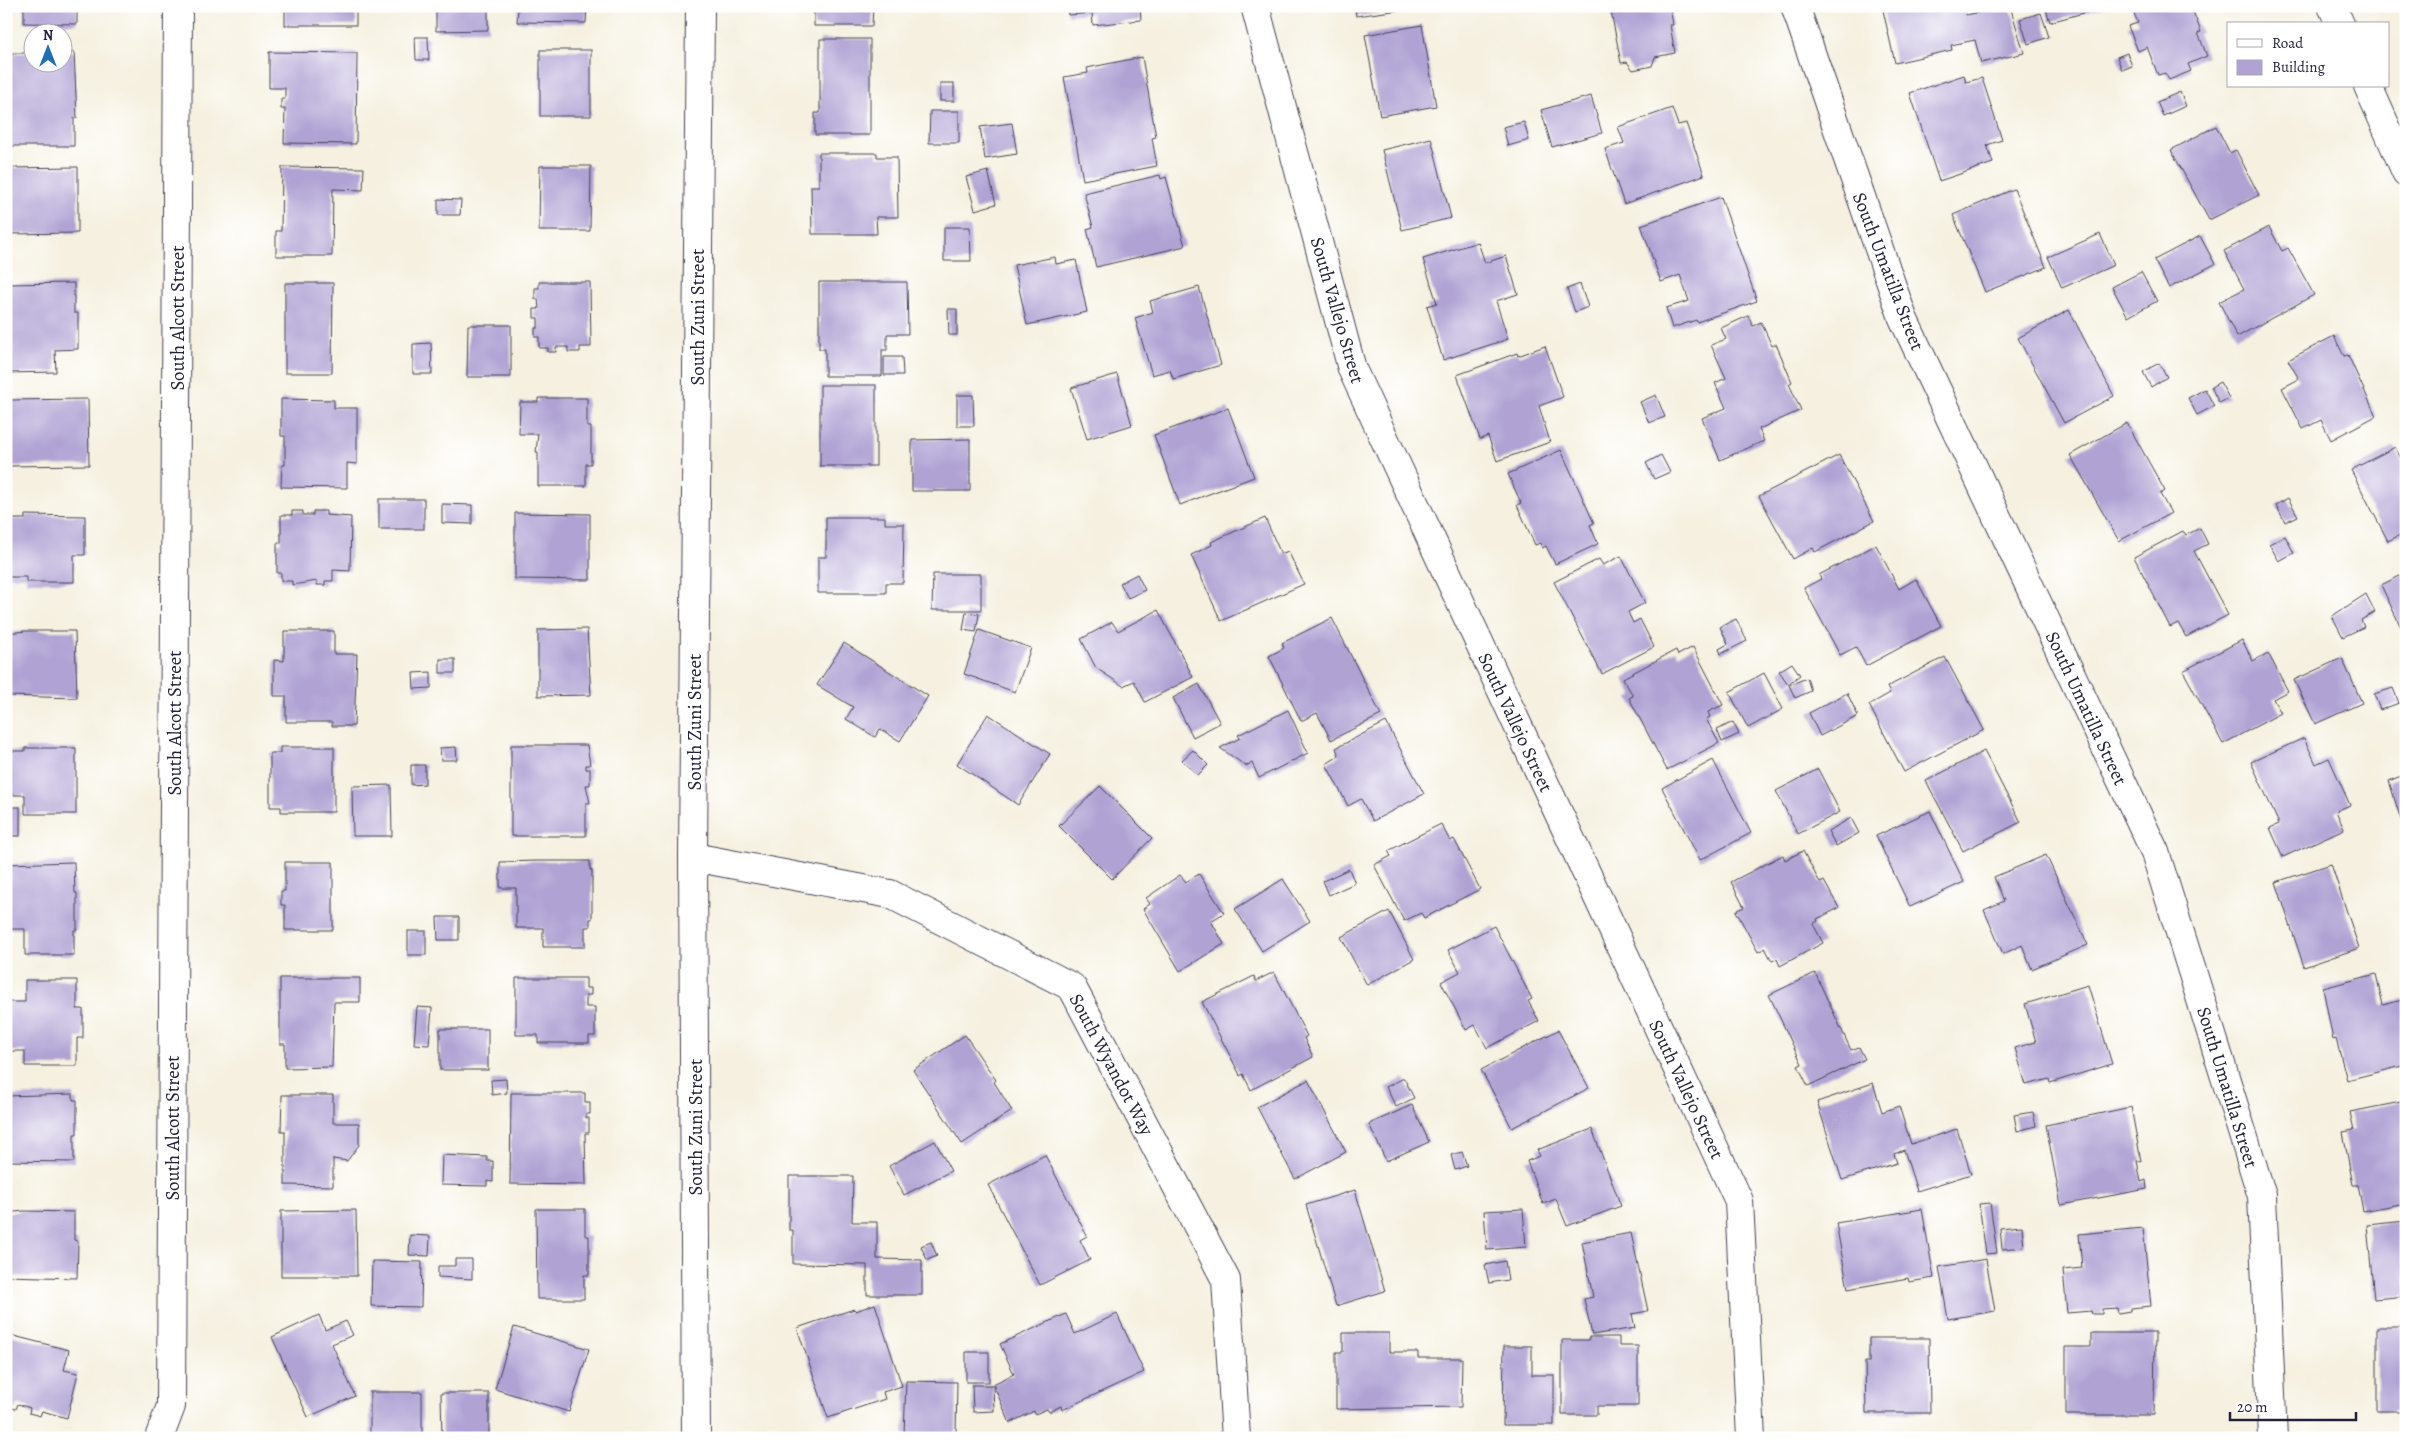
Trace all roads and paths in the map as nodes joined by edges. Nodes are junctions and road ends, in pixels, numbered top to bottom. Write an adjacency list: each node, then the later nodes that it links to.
1 (178, 6): 10 (street, South Alcott Street)
2 (700, 6): 9 (street, South Zuni Street)
3 (1255, 6): 13 (street, South Vallejo Street)
4 (1795, 6): 14 (street, South Umatilla Street)
5 (2332, 6): 6 (street)
6 (2339, 22)
7 (2369, 88): 8 (street)
8 (2406, 172)
9 (694, 857): 11 (street, South Zuni Street); 12 (street, South Wyandot Way)
10 (159, 1438)
11 (696, 1438)
12 (1236, 1438)
13 (1751, 1438)
14 (2273, 1438)

